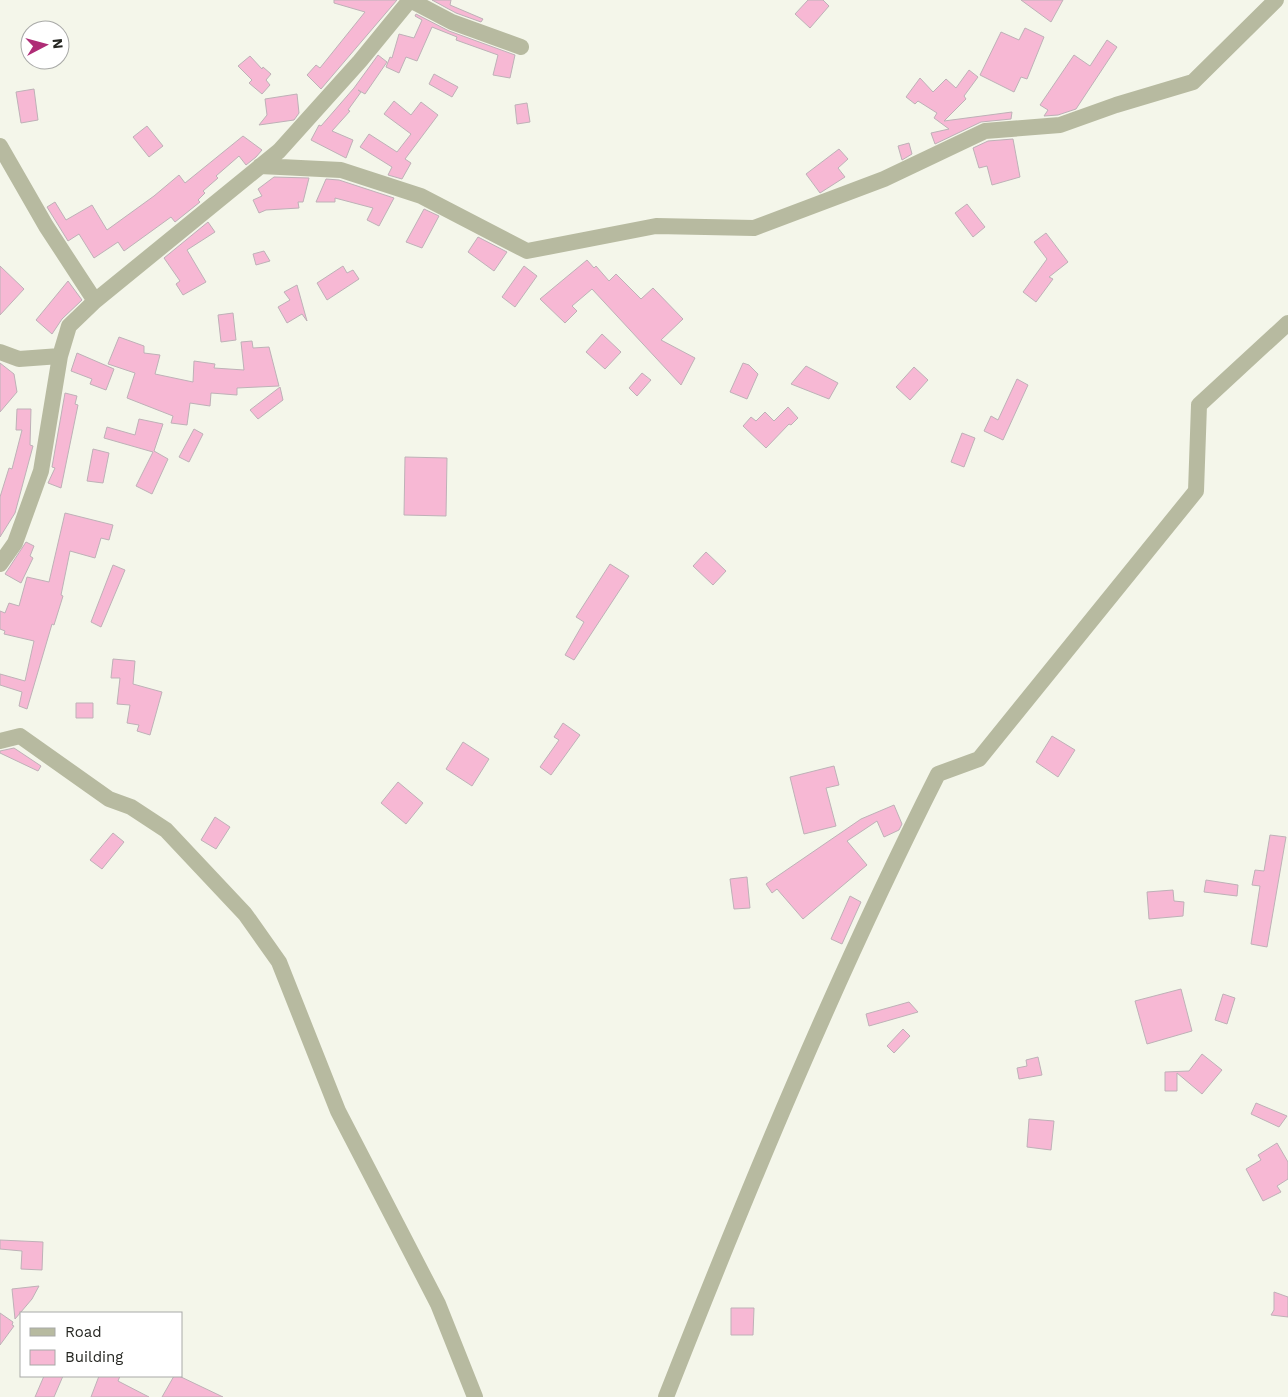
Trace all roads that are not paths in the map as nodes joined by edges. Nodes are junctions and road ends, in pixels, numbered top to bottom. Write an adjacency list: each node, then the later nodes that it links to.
1 (410, 0): 3 (street); 5 (street)
2 (1276, 0): 5 (street)
3 (521, 47)
4 (0, 146): 6 (street)
5 (260, 166): 6 (street)
6 (96, 301): 9 (street)
7 (1288, 323): 13 (street)
8 (0, 352): 9 (street)
9 (60, 356): 10 (street)
10 (0, 564)
11 (0, 741): 12 (street)
12 (475, 1397)
13 (666, 1397)

